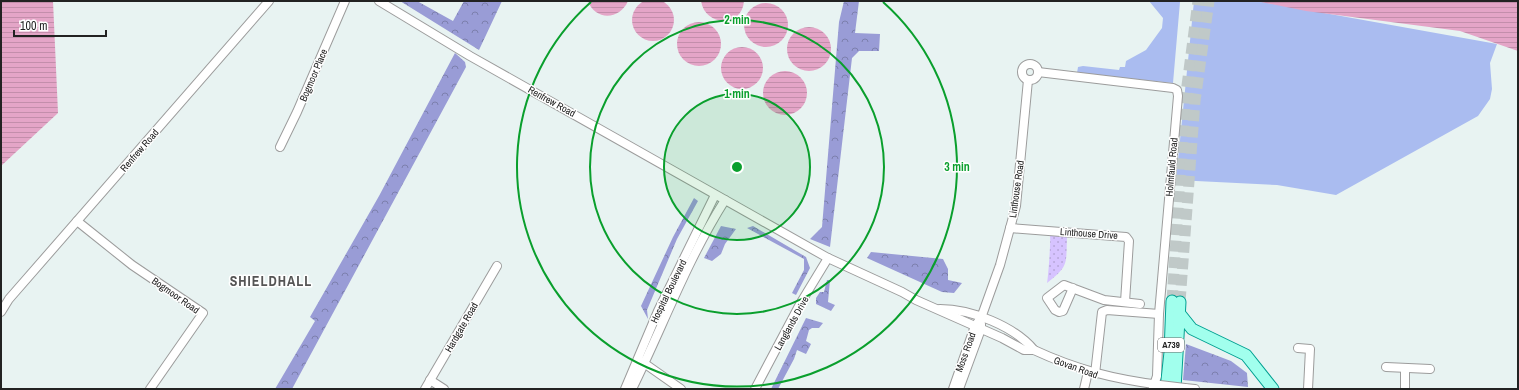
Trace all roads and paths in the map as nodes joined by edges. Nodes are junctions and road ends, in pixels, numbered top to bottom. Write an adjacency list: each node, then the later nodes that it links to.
1 (269, 1): 9 (street, Renfrew Road)
2 (345, 1): 6 (street, Bogmoor Place)
3 (379, 1): 7 (street, Renfrew Road)
4 (1038, 72): 5 (street); 5 (street, Linthouse Road); 20 (street, Holmfauld Road)
5 (1028, 80): 10 (street, Linthouse Road)
6 (280, 147)
7 (715, 195): 8 (street, Renfrew Road); 26 (street, Hospital Boulevard)
8 (725, 200): 11 (street, Renfrew Road); 26 (street, Hospital Boulevard)
9 (77, 221): 14 (street, Renfrew Road); 34 (street, Bogmoor Road)
10 (1010, 228): 15 (street, Linthouse Drive); 22 (street, Linthouse Road)
11 (828, 258): 18 (street, Govan Road); 39 (street, Langlands Drive)
12 (497, 266): 31 (street, Hardgate Road)
13 (1073, 288): 15 (street)
14 (9, 299): 17 (street, Renfrew Road); 19 (street, Renfrew Road)
15 (1125, 302): 16 (street)
16 (1140, 304)
17 (1, 306)
18 (937, 309): 22 (street); 23 (street, Govan Road)
19 (1, 312)
20 (1159, 314): 30 (street); 32 (street, Holmfauld Road)
21 (1180, 314): 32 (main road, A739); 33 (main road, A739); 44 (main road)
22 (981, 318): 23 (street, Linthouse Road); 25 (street)
23 (978, 328): 25 (street, Govan Road); 40 (street, Moss Road); 41 (street)
24 (1298, 348): 45 (street)
25 (1034, 350): 30 (street, Govan Road)
26 (641, 361): 36 (street, Hospital Boulevard); 37 (street, Hospital Boulevard); 38 (street)
27 (1386, 367): 28 (street)
28 (1405, 368): 29 (street); 46 (street)
29 (1430, 369)
30 (1091, 373): 32 (street, Govan Road); 42 (street)
31 (428, 386): 35 (street)
32 (1158, 387): 33 (street, Govan Road, bridge)
33 (1180, 388): 43 (street, Govan Road)
34 (150, 389)
35 (444, 389)
36 (625, 389)
37 (632, 389)
38 (682, 389)
39 (755, 389)
40 (953, 389)
41 (959, 389)
42 (1084, 389)
43 (1195, 389)
44 (1273, 389)
45 (1308, 389)
46 (1404, 389)

